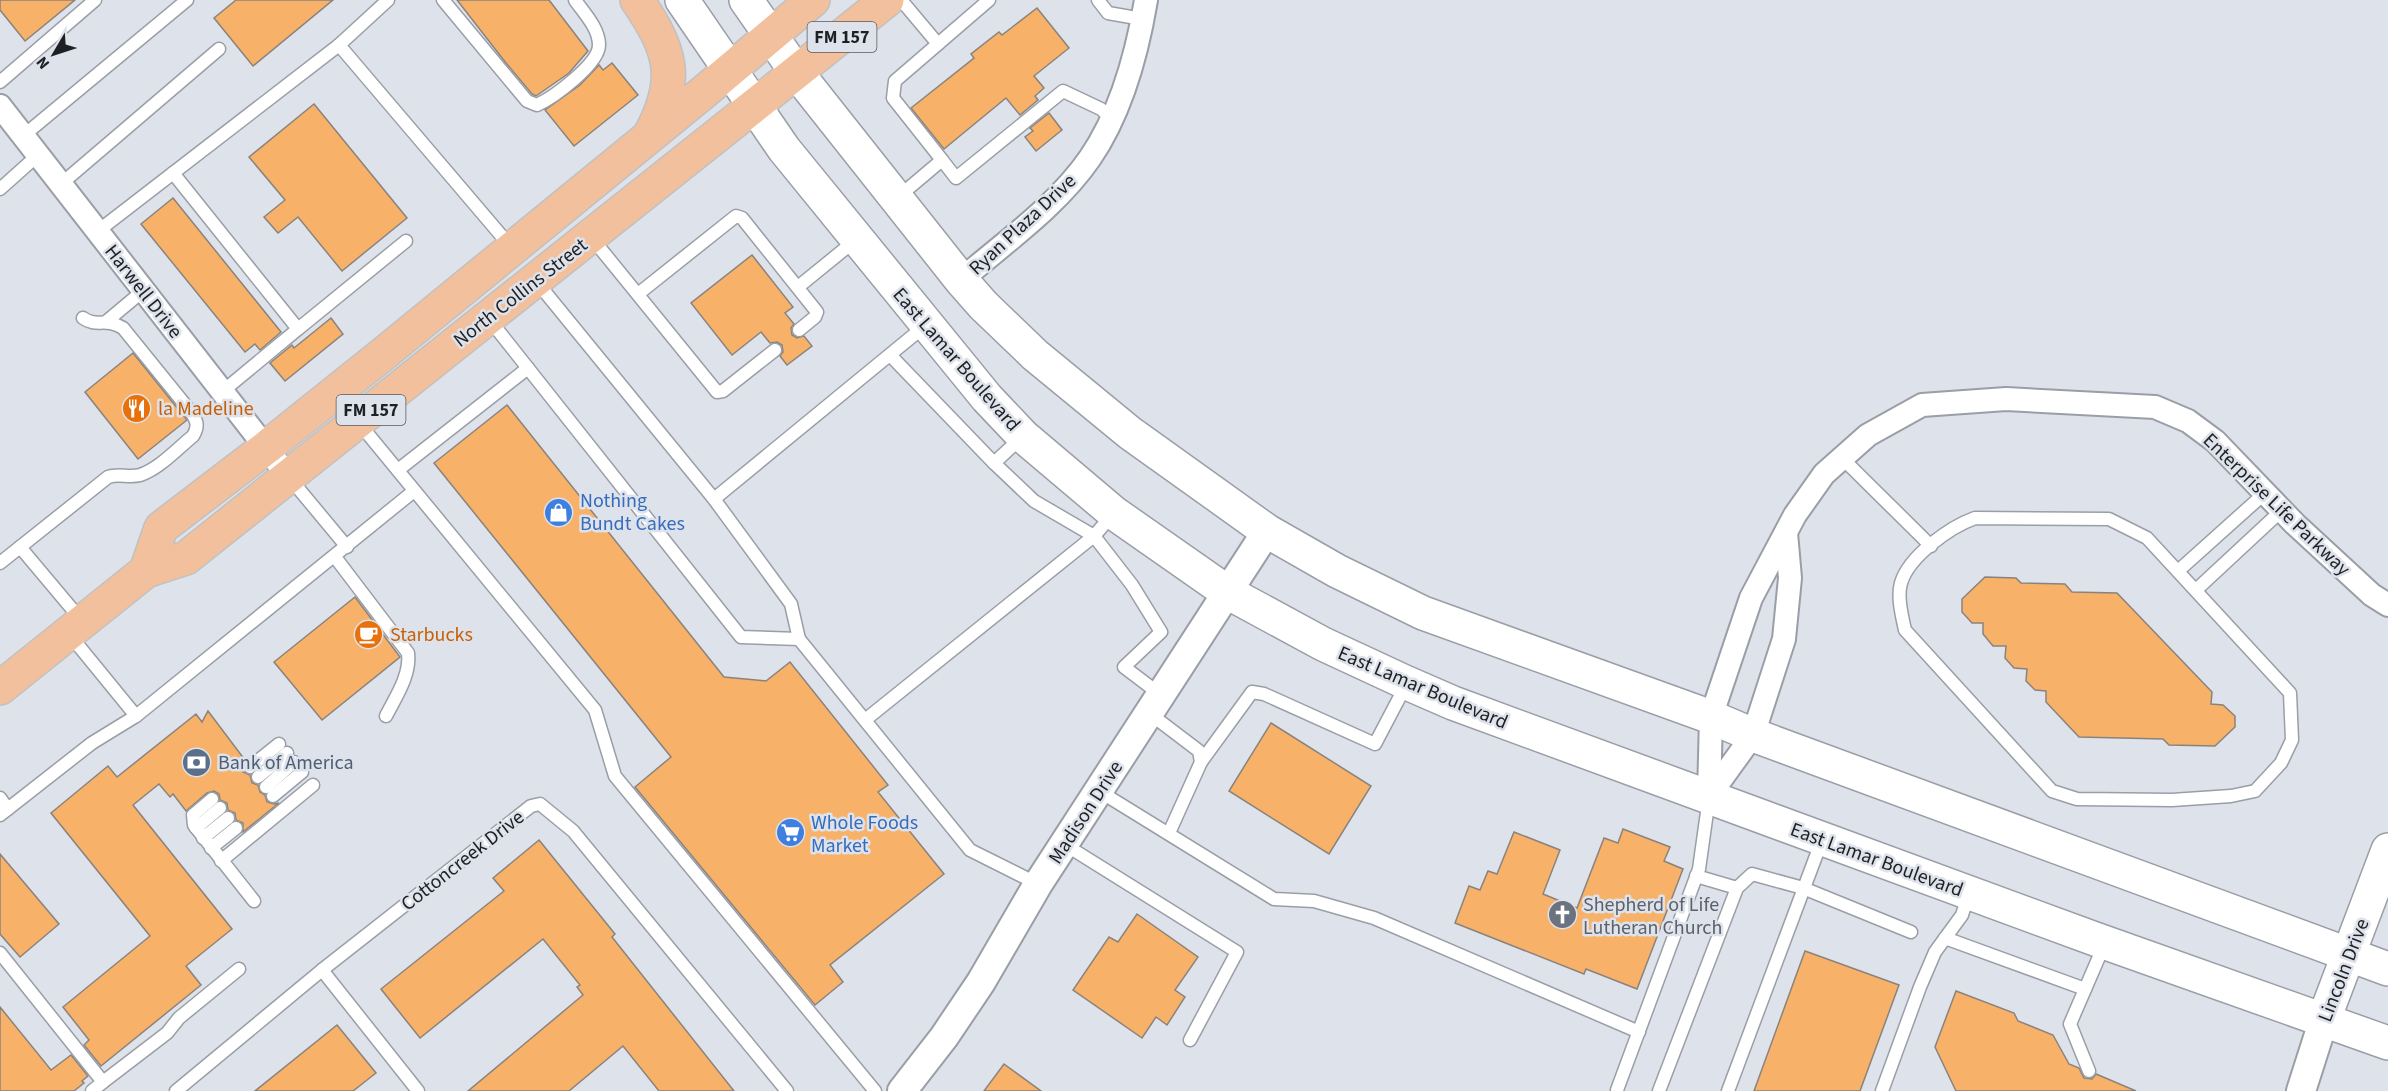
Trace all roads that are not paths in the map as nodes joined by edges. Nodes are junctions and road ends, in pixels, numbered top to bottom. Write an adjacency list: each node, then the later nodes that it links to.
1 (95, 0): 21 (lane)
2 (187, 0): 25 (lane)
3 (388, 0): 17 (lane)
4 (443, 0): 5 (lane)
5 (575, 0)
6 (637, 0): 26 (main road)
7 (682, 0): 19 (main road, East Lamar Boulevard)
8 (746, 0): 15 (main road)
9 (813, 0): 15 (main road, North Collins Street / FM 157)
10 (887, 0): 20 (main road, North Collins Street / FM 157)
11 (901, 0): 16 (lane)
12 (989, 0): 16 (lane)
13 (1098, 0): 14 (lane)
14 (1144, 10): 24 (street, Ryan Plaza Drive)
15 (771, 36): 19 (main road, North Collins Street / FM 157); 20 (main road)
16 (938, 44): 28 (lane)
17 (339, 45): 29 (lane); 37 (lane)
18 (219, 49): 30 (lane)
19 (730, 71): 23 (main road, East Lamar Boulevard); 26 (main road, North Collins Street / FM 157)
20 (796, 73): 23 (main road, North Collins Street / FM 157); 32 (main road)
21 (0, 82)
22 (0, 106): 25 (street, Harwell Drive)
23 (755, 106): 34 (main road, North Collins Street / FM 157); 35 (main road, East Lamar Boulevard)
24 (1113, 120): 28 (lane); 39 (street, Ryan Plaza Drive)
25 (23, 136): 27 (street, Harwell Drive)
26 (649, 137): 37 (main road, North Collins Street / FM 157)
27 (38, 155): 30 (street, Harwell Drive); 31 (lane)
28 (942, 160): 32 (lane)
29 (173, 173): 33 (lane); 47 (lane)
30 (61, 184): 33 (street, Harwell Drive)
31 (0, 189)
32 (896, 198): 39 (main road)
33 (98, 231): 41 (street, Harwell Drive)
34 (591, 236): 38 (main road, North Collins Street / FM 157); 42 (lane)
35 (857, 239): 40 (lane); 46 (main road, East Lamar Boulevard)
36 (406, 242): 47 (lane)
37 (513, 248): 55 (main road, North Collins Street / FM 157)
38 (535, 280): 44 (main road, North Collins Street / FM 157); 62 (lane)
39 (961, 280): 65 (main road)
40 (798, 287): 42 (lane); 48 (lane)
41 (144, 290): 45 (lane); 52 (street, Harwell Drive)
42 (638, 294): 49 (lane)
43 (83, 318): 45 (lane)
44 (488, 318): 51 (lane); 53 (main road, North Collins Street / FM 157)
45 (107, 321): 68 (lane)
46 (926, 326): 50 (lane); 54 (main road, East Lamar Boulevard)
47 (298, 329): 52 (lane)
48 (799, 330)
49 (775, 350)
50 (890, 355): 57 (lane); 62 (lane)
51 (528, 368): 58 (lane); 78 (lane)
52 (223, 391): 55 (street, Harwell Drive)
53 (357, 421): 58 (lane); 59 (main road, North Collins Street / FM 157)
54 (1023, 436): 57 (lane); 64 (main road, East Lamar Boulevard)
55 (267, 447): 59 (street, Harwell Drive); 73 (main road, North Collins Street / FM 157)
56 (1842, 458): 61 (street, Enterprise Life Parkway); 66 (street, Enterprise Life Parkway); 67 (lane)
57 (994, 463): 64 (lane)
58 (398, 470): 60 (lane)
59 (288, 476): 69 (lane); 73 (main road, North Collins Street / FM 157)
60 (414, 491): 69 (lane); 125 (lane)
61 (2265, 493): 63 (street, Enterprise Life Parkway); 72 (lane)
62 (714, 499): 78 (lane)
63 (2282, 510): 74 (lane); 76 (street, Enterprise Life Parkway)
64 (1104, 524): 75 (main road, East Lamar Boulevard); 81 (lane); 85 (lane)
65 (1267, 531): 75 (street, Madison Drive); 84 (main road)
66 (1786, 533): 84 (street, Enterprise Life Parkway); 86 (street)
67 (1931, 546): 72 (lane); 74 (lane)
68 (20, 547): 71 (lane); 77 (lane)
69 (347, 547): 70 (lane)
70 (334, 557): 82 (lane); 83 (lane)
71 (0, 563)
72 (2178, 571): 74 (lane)
73 (146, 572): 77 (main road, North Collins Street / FM 157)
74 (2196, 591)
75 (1227, 592): 79 (main road, East Lamar Boulevard); 81 (street, Madison Drive)
76 (2388, 605)
77 (76, 628): 80 (main road, North Collins Street / FM 157); 82 (lane)
78 (799, 639): 85 (lane)
79 (1407, 683): 88 (lane); 91 (main road, East Lamar Boulevard)
80 (0, 688)
81 (1155, 704): 88 (lane); 90 (street, Madison Drive)
82 (136, 716): 92 (lane)
83 (386, 716)
84 (1711, 717): 86 (main road); 91 (street, Enterprise Life Parkway)
85 (865, 720): 100 (lane)
86 (1753, 735): 91 (street); 109 (main road)
87 (291, 758): 87 (lane)
88 (1201, 762): 93 (lane)
89 (313, 785): 98 (lane)
90 (1098, 791): 93 (lane); 96 (street, Madison Drive)
91 (1709, 796): 95 (main road, East Lamar Boulevard); 99 (lane)
92 (3, 807)
93 (1169, 833): 115 (lane)
94 (203, 838): 94 (lane); 98 (lane)
95 (1822, 838): 102 (lane); 103 (main road, East Lamar Boulevard)
96 (1064, 844): 100 (street, Madison Drive); 116 (lane)
97 (2388, 850): 109 (main road, Lincoln Drive)
98 (221, 861): 104 (lane)
99 (1696, 876): 101 (lane); 115 (lane)
100 (1038, 884): 126 (street, Madison Drive)
101 (1737, 888): 102 (lane); 127 (lane)
102 (1803, 888): 105 (lane); 128 (lane)
103 (1969, 892): 106 (lane); 107 (main road, East Lamar Boulevard)
104 (254, 901)
105 (1911, 932)
106 (1946, 938): 113 (lane); 129 (lane)
107 (2105, 943): 113 (lane); 114 (main road, East Lamar Boulevard)
108 (0, 953): 119 (lane)
109 (2349, 955): 112 (main road); 114 (main road, Lincoln Drive)
110 (239, 969): 119 (lane)
111 (322, 969): 120 (lane); 123 (lane, Cottoncreek Drive); 124 (lane, Cottoncreek Drive)
112 (2388, 969)
113 (2085, 989): 118 (lane)
114 (2324, 1019): 117 (main road, East Lamar Boulevard); 130 (street, Lincoln Drive)
115 (1639, 1032): 121 (lane)
116 (1190, 1040)
117 (2388, 1043)
118 (2089, 1071)
119 (103, 1082): 122 (lane)
120 (411, 1089)
121 (1617, 1090)
122 (92, 1091)
123 (176, 1091)
124 (787, 1091)
125 (875, 1091)
126 (902, 1091)
127 (1659, 1091)
128 (1728, 1091)
129 (1882, 1091)
130 (2301, 1091)

